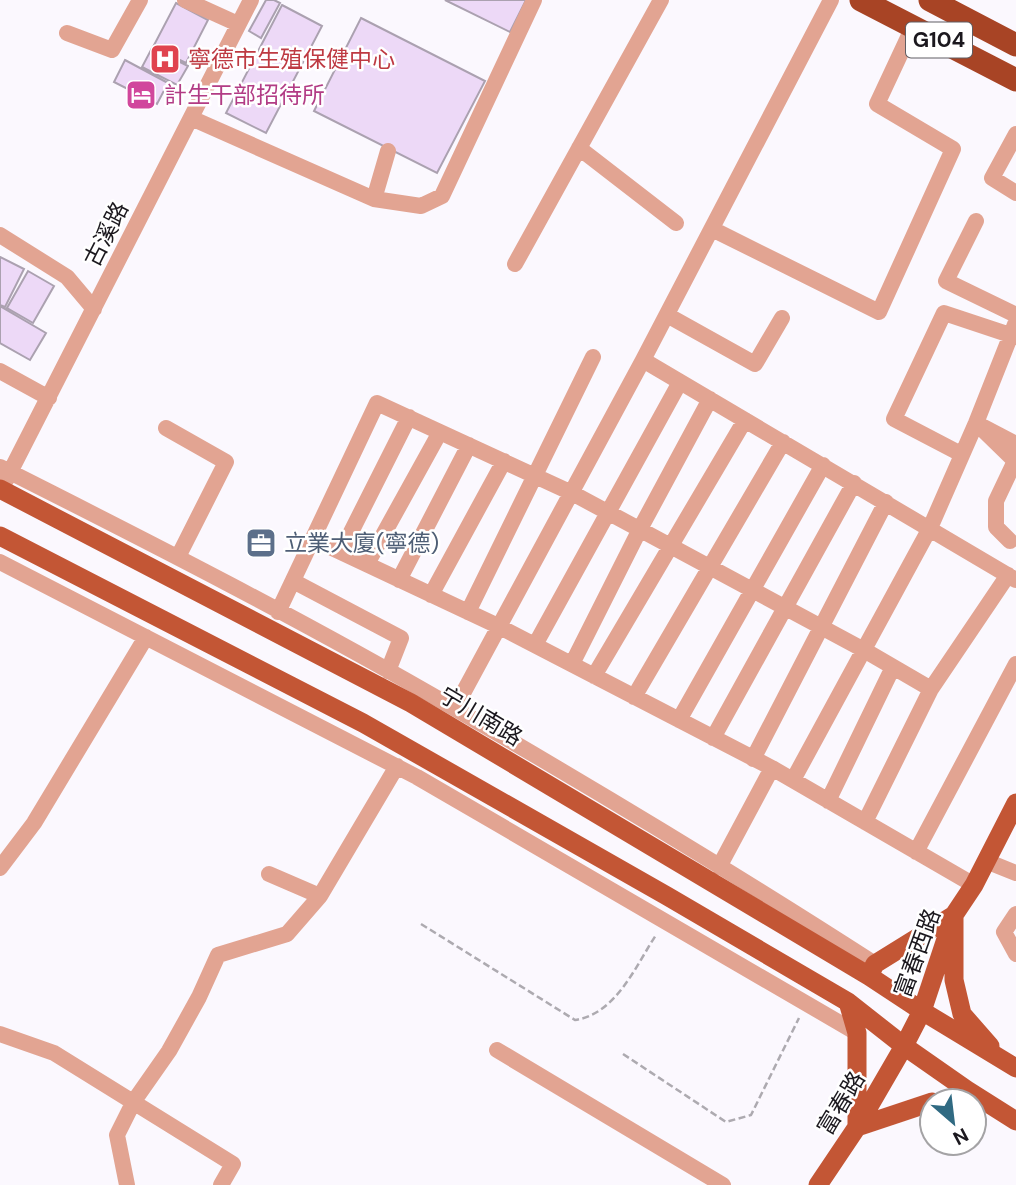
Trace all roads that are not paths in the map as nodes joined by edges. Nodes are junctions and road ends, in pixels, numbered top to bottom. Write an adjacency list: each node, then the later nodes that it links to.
1 (140, 0): 11 (street)
2 (186, 0): 9 (street)
3 (251, 0): 9 (street, 古溪路)
4 (534, 0): 19 (street)
5 (661, 0): 16 (street)
6 (831, 0): 22 (street)
7 (861, 0): 10 (highway, G104)
8 (944, 3): 12 (highway, G104)
9 (238, 24): 14 (street, 古溪路)
10 (913, 27): 13 (highway, G104); 22 (street)
11 (67, 33)
12 (1016, 45)
13 (1016, 80)
14 (191, 118): 19 (street); 25 (street, 古溪路)
15 (1016, 134): 18 (street)
16 (579, 148): 21 (street); 24 (street)
17 (388, 151): 19 (street)
18 (1016, 193)
19 (374, 200)
20 (976, 221): 27 (street)
21 (676, 223)
22 (712, 229): 26 (street)
23 (0, 235): 25 (street)
24 (515, 264)
25 (94, 309): 34 (street, 古溪路)
26 (667, 315): 28 (street); 31 (street)
27 (1016, 315)
28 (782, 318)
29 (1014, 331): 38 (street); 44 (street)
30 (593, 357): 47 (street)
31 (643, 360): 33 (street); 50 (street)
32 (0, 371): 34 (street)
33 (680, 382): 35 (street); 52 (street)
34 (49, 398): 48 (street, 古溪路)
35 (710, 399): 37 (street); 54 (street)
36 (409, 418): 40 (street); 56 (street); 59 (street)
37 (745, 420): 41 (street); 58 (street)
38 (976, 422): 42 (street); 44 (street); 57 (street)
39 (166, 428): 60 (street)
40 (440, 432): 43 (street); 62 (street)
41 (783, 442): 46 (street); 63 (street)
42 (1016, 444)
43 (469, 445): 45 (street); 65 (street)
44 (961, 454): 53 (street)
45 (504, 461): 47 (street); 68 (street)
46 (823, 465): 49 (street); 67 (street)
47 (536, 476): 50 (street); 71 (street)
48 (3, 479): 60 (street); 105 (main road, 宁川南路)
49 (854, 483): 51 (street); 69 (street)
50 (572, 493): 52 (street); 72 (street)
51 (886, 502): 53 (street); 73 (street)
52 (609, 513): 54 (street); 75 (street)
53 (930, 527): 64 (street); 76 (street)
54 (640, 529): 58 (street); 77 (street)
55 (0, 536): 106 (main road)
56 (313, 539): 59 (street); 66 (street)
57 (1010, 541)
58 (672, 546): 63 (street); 81 (street)
59 (341, 552): 62 (street)
60 (178, 557): 70 (street)
61 (0, 562): 74 (street)
62 (367, 565): 65 (street)
63 (710, 567): 67 (street); 83 (street)
64 (1012, 577): 82 (street)
65 (399, 580): 68 (street)
66 (293, 581): 70 (street); 80 (street)
67 (753, 590): 69 (street); 85 (street)
68 (431, 594): 71 (street)
69 (786, 607): 73 (street); 86 (street)
70 (278, 612): 80 (street)
71 (468, 612): 72 (street)
72 (498, 626): 75 (street); 84 (street)
73 (822, 627): 76 (street); 87 (street)
74 (146, 638): 88 (street); 97 (street)
75 (535, 645): 77 (street)
76 (864, 650): 79 (street); 90 (street)
77 (572, 664): 81 (street)
78 (1016, 664): 94 (street)
79 (893, 667): 82 (street); 91 (street)
80 (388, 671): 84 (street)
81 (594, 676): 83 (street)
82 (931, 689): 93 (street)
83 (634, 697): 85 (street)
84 (454, 708): 96 (street)
85 (678, 720): 86 (street)
86 (713, 738): 87 (street)
87 (753, 758): 89 (street)
88 (397, 766): 101 (street); 108 (street)
89 (772, 768): 90 (street); 96 (street)
90 (793, 780): 91 (street)
91 (828, 801): 93 (street)
92 (1016, 803): 95 (main road, 富春西路)
93 (865, 822): 94 (street)
94 (916, 852): 100 (street)
95 (986, 860): 98 (street); 100 (main road, 富春西路)
96 (719, 867): 105 (street)
97 (0, 868)
98 (1016, 873)
99 (269, 874): 101 (street)
100 (974, 885): 103 (main road, 富春西路)
101 (320, 896): 114 (street)
102 (1016, 914): 104 (street)
103 (954, 915): 105 (main road); 107 (main road, 富春西路); 112 (main road)
104 (1016, 954)
105 (872, 970): 107 (main road, 宁川南路)
106 (848, 1002): 108 (main road); 110 (main road)
107 (922, 1011): 110 (main road, 富春西路); 112 (main road, 宁川南路)
108 (857, 1033): 118 (main road)
109 (0, 1034): 114 (street)
110 (904, 1046): 113 (main road); 118 (main road, 富春路)
111 (498, 1050): 121 (street)
112 (1009, 1064)
113 (963, 1087)
114 (134, 1101): 119 (street); 120 (street)
115 (988, 1103): 117 (main road)
116 (918, 1107): 118 (main road)
117 (1016, 1121)
118 (857, 1127): 122 (main road, 富春路)
119 (127, 1185)
120 (221, 1185)
121 (723, 1185)
122 (818, 1185)

